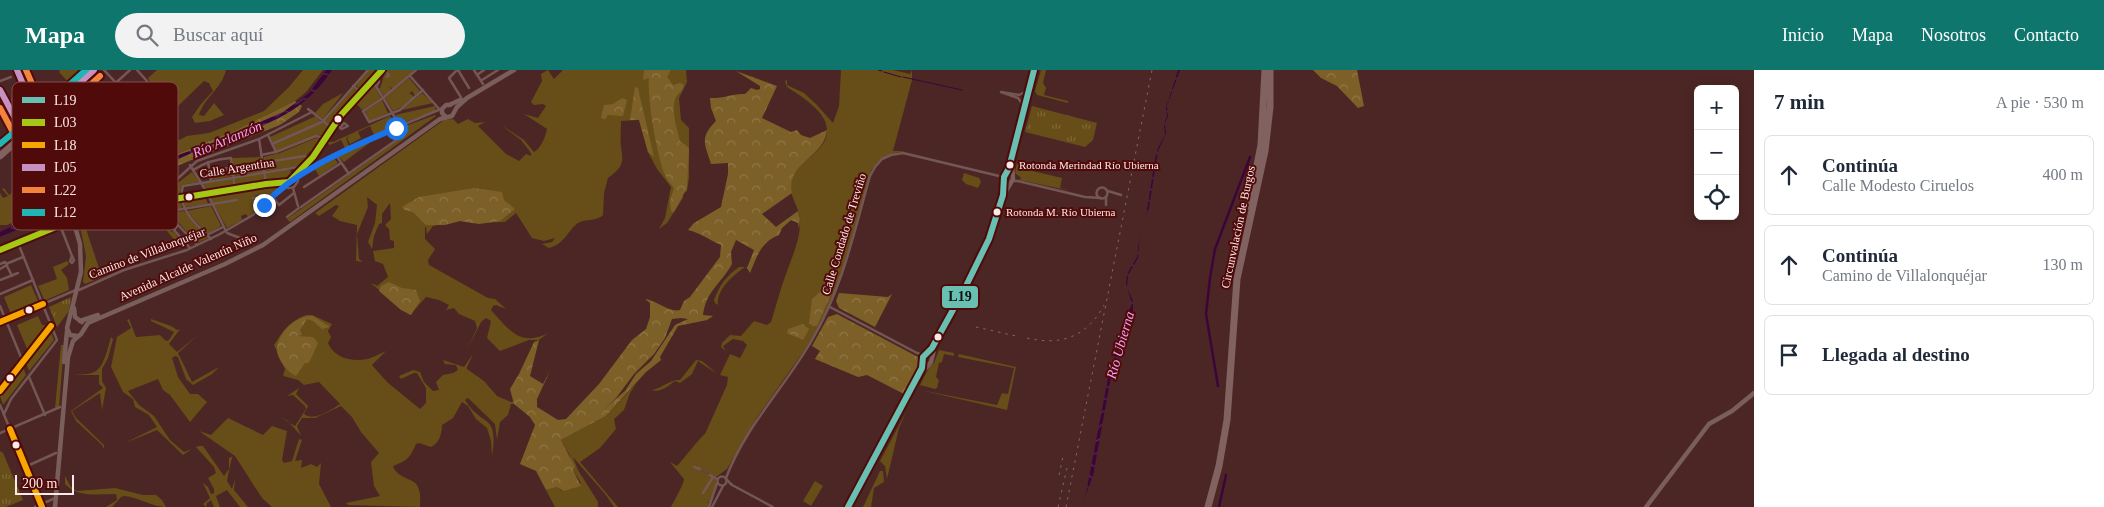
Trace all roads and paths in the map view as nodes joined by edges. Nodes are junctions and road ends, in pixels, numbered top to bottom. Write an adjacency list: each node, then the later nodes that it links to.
1 (17, 70): 25 (main road)
2 (94, 70): 26 (highway)
3 (104, 70): 27 (street)
4 (130, 70): 28 (street)
5 (137, 70): 29 (street)
6 (368, 70): 34 (street)
7 (383, 70): 22 (street); 30 (street)
8 (408, 70): 20 (street)
9 (416, 70): 20 (street)
10 (458, 70): 37 (street); 47 (street)
11 (474, 70): 19 (street)
12 (484, 70): 19 (street)
13 (498, 70): 33 (street)
14 (508, 70): 33 (main road)
15 (514, 70): 56 (main road)
16 (1035, 70): 38 (main road); 91 (main road)
17 (1265, 70): 193 (highway, Circunvalación de Burgos)
18 (1270, 70): 194 (highway, Circunvalación de Burgos)
19 (477, 74): 33 (street)
20 (409, 76): 31 (street); 32 (street); 42 (street)
21 (10, 77): 24 (street)
22 (387, 77)
23 (398, 78): 31 (street)
24 (0, 82)
25 (22, 82)
26 (81, 82)
27 (115, 82)
28 (117, 82)
29 (146, 82)
30 (376, 82): 43 (street); 46 (street)
31 (402, 82): 36 (street)
32 (410, 82)
33 (482, 82): 47 (main road)
34 (353, 86): 43 (street); 61 (street)
35 (390, 86): 40 (street)
36 (398, 86): 40 (street); 41 (street)
37 (470, 88)
38 (1030, 88): 57 (main road); 57 (street)
39 (0, 90): 50 (street)
40 (393, 90): 46 (street)
41 (401, 90)
42 (423, 90): 45 (street); 60 (street)
43 (362, 93): 62 (street)
44 (411, 93): 45 (street)
45 (415, 97): 51 (street)
46 (383, 98): 59 (street); 59 (street)
47 (462, 99): 52 (main road)
48 (12, 100): 50 (street)
49 (402, 101): 51 (street)
50 (8, 102): 53 (street); 54 (street)
51 (406, 105): 59 (street)
52 (449, 105): 56 (main road); 60 (main road)
53 (12, 106)
54 (0, 109)
55 (308, 109): 58 (street)
56 (454, 110): 60 (main road)
57 (1024, 110): 91 (main road)
58 (312, 112): 61 (street); 66 (street)
59 (391, 113): 63 (street)
60 (440, 113): 63 (street); 155 (main road, Avenida Alcalde Valentín Niño); 159 (main road, Avenida Alcalde Valentín Niño)
61 (323, 120): 64 (street); 71 (street)
62 (335, 124): 64 (street); 65 (street)
63 (399, 127): 75 (street); 87 (street)
64 (332, 128): 68 (street)
65 (340, 128)
66 (268, 134): 69 (street); 71 (street)
67 (12, 138): 72 (street)
68 (325, 138): 73 (street); 77 (street)
69 (259, 139): 74 (street); 81 (street)
70 (12, 144): 76 (highway)
71 (272, 144): 73 (street)
72 (0, 145)
73 (276, 152): 74 (street)
74 (262, 154): 79 (street)
75 (336, 155): 80 (street); 90 (street)
76 (0, 156)
77 (311, 159): 79 (street); 82 (street)
78 (208, 162): 83 (street); 84 (street); 85 (street)
79 (263, 162): 83 (street); 86 (street)
80 (341, 163): 87 (street); 98 (street)
81 (190, 165): 84 (street); 88 (street)
82 (304, 166): 86 (street, Calle Argentina); 90 (street)
83 (232, 167): 85 (street); 89 (street)
84 (193, 170): 94 (street)
85 (209, 171): 93 (street)
86 (264, 172): 89 (street, Calle Argentina); 96 (street)
87 (349, 174): 117 (street)
88 (178, 177)
89 (234, 177): 93 (street, Calle Argentina); 100 (street)
90 (294, 177): 92 (street); 97 (street, Camino de Villalonquéjar); 99 (street)
91 (1008, 178): 112 (street, Calle Condado de Treviño); 148 (street, Calle Condado de Treviño); 166 (main road)
92 (285, 179): 95 (street); 97 (street)
93 (211, 180): 94 (street, Calle Argentina)
94 (201, 182): 103 (street); 109 (street, Calle Argentina)
95 (280, 182): 96 (street); 97 (street)
96 (266, 184): 100 (street)
97 (286, 184): 99 (street); 107 (street, Camino de Villalonquéjar)
98 (305, 185)
99 (293, 188): 104 (street)
100 (236, 189): 103 (street)
101 (1107, 189): 102 (street); 105 (street); 108 (street)
102 (1097, 191): 112 (street); 113 (street)
103 (206, 193): 109 (street); 115 (street)
104 (294, 193): 107 (street); 117 (street)
105 (1112, 193): 106 (street); 108 (street, Calle Condado de Treviño)
106 (1121, 195)
107 (272, 196): 116 (street, Camino de Villalonquéjar)
108 (1107, 196): 113 (street, Calle Condado de Treviño); 113 (street)
109 (181, 197): 110 (street); 118 (street)
110 (178, 198)
111 (253, 198): 116 (street)
112 (1090, 198): 113 (street, Calle Condado de Treviño)
113 (1101, 198)
114 (237, 200): 115 (street)
115 (212, 204): 118 (street); 122 (street)
116 (264, 205): 128 (street, Camino de Villalonquéjar)
117 (299, 207): 120 (street)
118 (184, 209): 119 (street); 129 (street)
119 (178, 210)
120 (287, 217)
121 (178, 225): 133 (street)
122 (224, 227): 128 (street); 129 (street, Camino de Villalonquéjar)
123 (48, 230): 132 (street)
124 (62, 230): 136 (street)
125 (77, 230): 146 (main road)
126 (78, 230): 145 (main road)
127 (174, 230): 134 (street)
128 (226, 231): 130 (street, Camino de Villalonquéjar); 131 (street)
129 (207, 235): 130 (street)
130 (210, 238): 133 (street, Camino de Villalonquéjar)
131 (248, 241)
132 (18, 243): 135 (street); 137 (street)
133 (197, 245): 134 (street, Camino de Villalonquéjar)
134 (190, 248): 145 (street, Camino de Villalonquéjar)
135 (0, 250)
136 (72, 256)
137 (24, 257): 139 (street); 144 (street)
138 (0, 264): 139 (street)
139 (6, 265): 140 (street); 142 (street)
140 (0, 269)
141 (18, 273): 142 (street)
142 (12, 276): 143 (street)
143 (0, 280)
144 (33, 280): 147 (street); 149 (street)
145 (84, 284): 146 (main road)
146 (75, 292): 149 (street); 155 (main road); 157 (main road)
147 (0, 294)
148 (833, 300): 151 (street, Calle Condado de Treviño); 152 (street)
149 (43, 304): 154 (street); 158 (street)
150 (0, 306): 154 (street)
151 (830, 307): 152 (street); 153 (street, Calle Condado de Treviño)
152 (836, 310): 153 (street); 166 (street)
153 (826, 315): 180 (street, Calle Condado de Treviño)
154 (6, 320): 156 (street); 165 (street)
155 (79, 321): 157 (main road); 159 (main road)
156 (0, 322)
157 (69, 322): 162 (main road)
158 (51, 326): 160 (street); 161 (street)
159 (84, 328): 163 (main road)
160 (49, 330): 161 (street); 164 (street)
161 (54, 330): 168 (street)
162 (67, 331): 163 (main road); 173 (main road)
163 (77, 336): 187 (main road)
164 (29, 354): 165 (street); 167 (street)
165 (21, 357): 167 (street)
166 (926, 358): 192 (main road)
167 (23, 362): 169 (street)
168 (29, 376): 172 (street); 174 (street)
169 (0, 390)
170 (1754, 393): 195 (main road)
171 (0, 406): 172 (street)
172 (4, 409): 175 (street)
173 (58, 410): 174 (street); 177 (main road)
174 (45, 415): 175 (street)
175 (10, 429): 176 (street); 178 (street)
176 (0, 433)
177 (54, 456): 178 (street); 187 (main road)
178 (25, 467): 188 (street)
179 (694, 467): 181 (street)
180 (729, 469): 182 (street, Calle Condado de Treviño); 183 (street, Calle Condado de Treviño)
181 (700, 470)
182 (726, 478): 183 (street); 184 (street, Calle Condado de Treviño); 185 (street)
183 (718, 479): 184 (street); 186 (street); 190 (street)
184 (724, 485): 185 (street); 190 (street)
185 (732, 485): 191 (street)
186 (703, 492)
187 (52, 504): 188 (street)
188 (42, 506): 189 (street)
189 (35, 507)
190 (710, 507)
191 (773, 507)
192 (850, 507)
193 (1203, 507)
194 (1208, 507)
195 (1646, 507)

